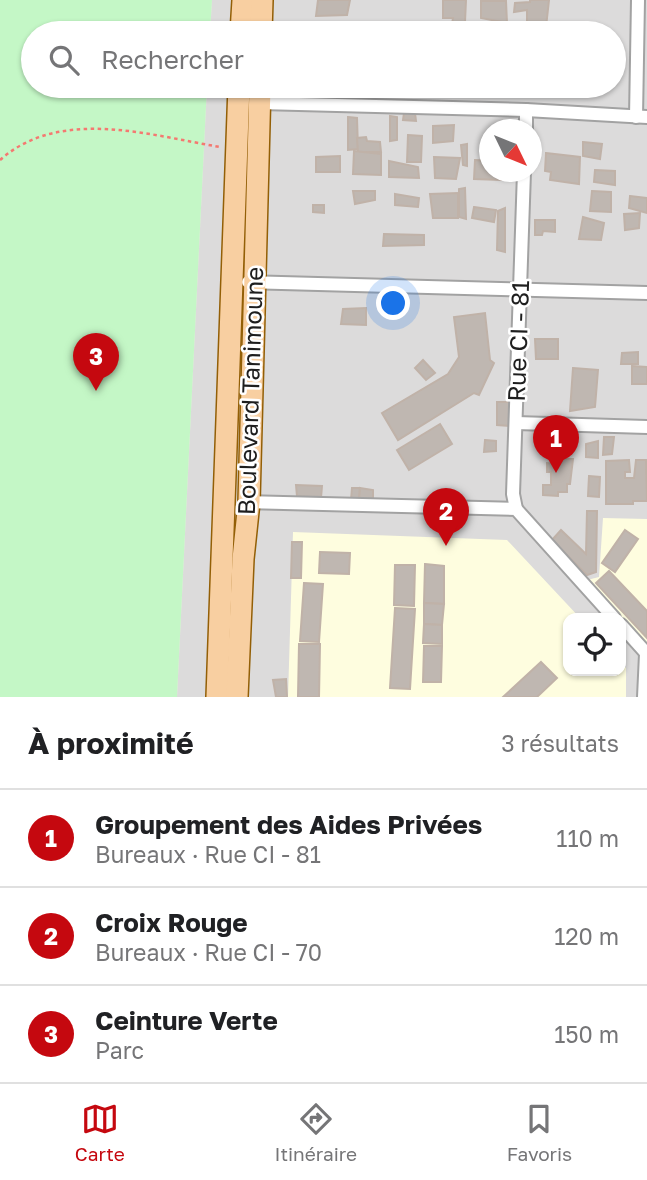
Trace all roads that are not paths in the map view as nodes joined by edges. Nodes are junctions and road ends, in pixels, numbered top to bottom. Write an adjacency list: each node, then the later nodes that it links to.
1 (243, 0): 4 (main road)
2 (262, 0): 5 (main road)
3 (638, 0): 10 (street)
4 (242, 21)
5 (261, 21)
6 (239, 98): 13 (main road, Boulevard Tanimoune)
7 (260, 98): 14 (main road, Boulevard Tanimoune)
8 (326, 98): 9 (street)
9 (526, 110): 10 (street); 11 (street)
10 (642, 117)
11 (526, 119)
12 (524, 182): 15 (street, Rue CI - 81)
13 (232, 282): 14 (street); 24 (main road, Boulevard Tanimoune)
14 (255, 282): 15 (street); 19 (main road, Boulevard Tanimoune)
15 (520, 290): 16 (street); 17 (street, Rue CI - 81)
16 (647, 293)
17 (516, 423): 18 (street); 20 (street, Rue CI - 81)
18 (647, 427)
19 (248, 502): 20 (street); 25 (main road, Boulevard Tanimoune)
20 (516, 509): 21 (street)
21 (610, 613)
22 (626, 631): 23 (street)
23 (647, 654): 26 (street)
24 (217, 697)
25 (237, 697)
26 (645, 697)

